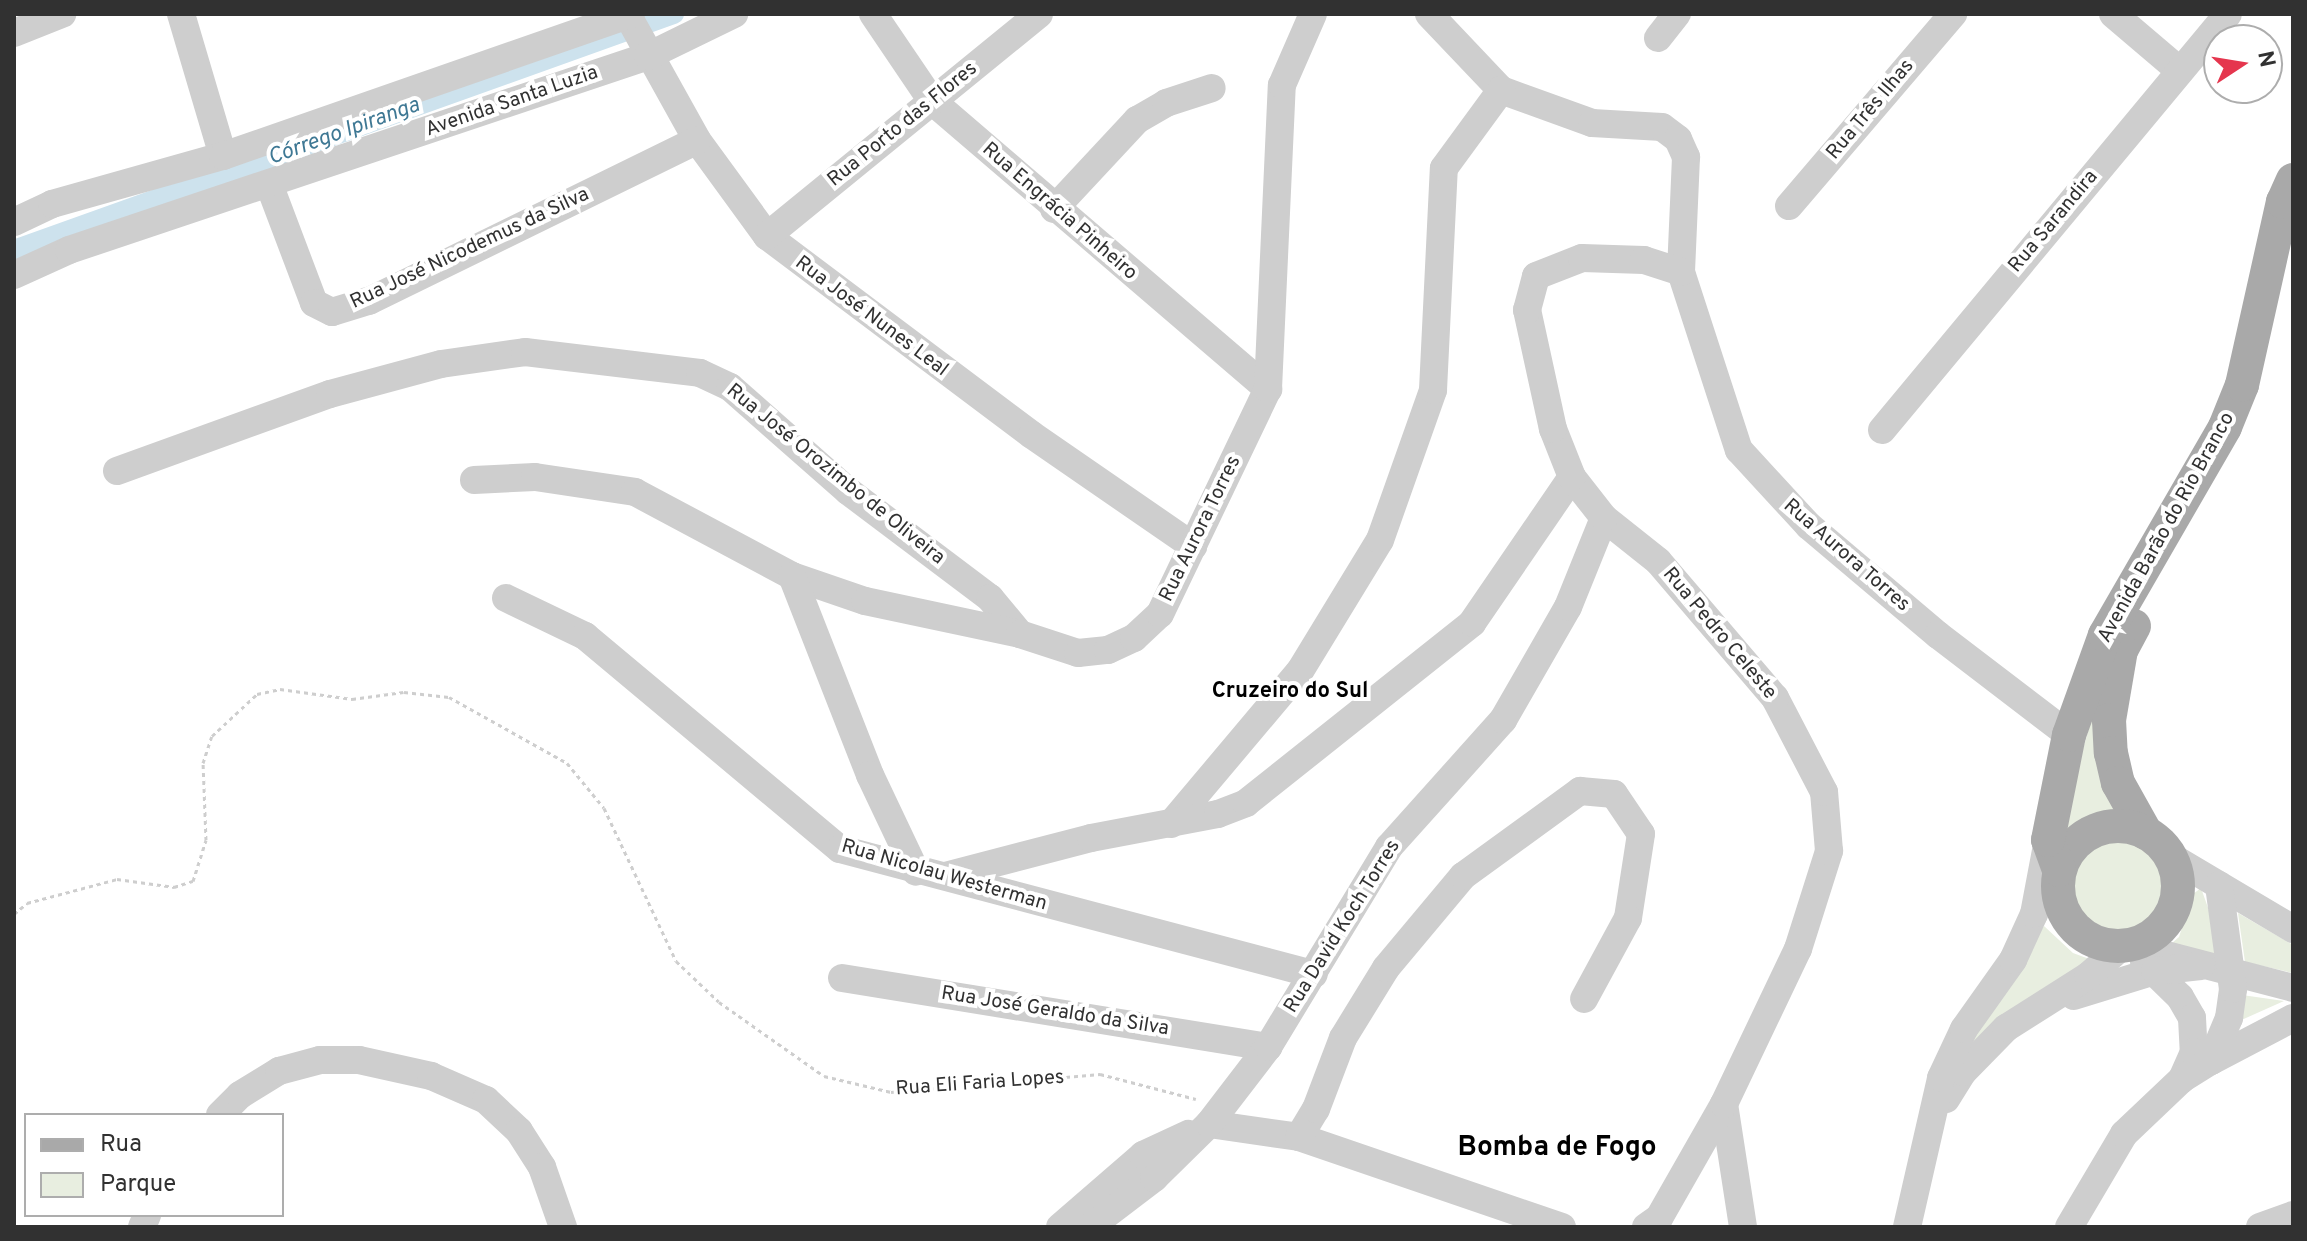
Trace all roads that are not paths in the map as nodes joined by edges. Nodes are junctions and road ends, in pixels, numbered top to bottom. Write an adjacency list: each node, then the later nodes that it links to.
1 (62, 14): 13 (street)
2 (181, 14): 20 (street)
3 (734, 14): 12 (street, Avenida Santa Luzia)
4 (873, 14): 18 (street, Rua Engrácia Pinheiro)
5 (1039, 14): 18 (street, Rua Porto das Flores)
6 (1313, 14): 30 (street, Rua Aurora Torres)
7 (1429, 14): 17 (street, Rua Aurora Torres)
8 (1677, 14): 14 (street)
9 (1953, 14): 23 (street, Rua Três Ilhas)
10 (2113, 14): 15 (street)
11 (2228, 14): 15 (street, Rua Sarandira)
12 (635, 29): 19 (street, Rua José Nunes Leal); 20 (street, Avenida Santa Luzia); 22 (street, Avenida Santa Luzia)
13 (14, 33)
14 (1658, 38)
15 (2180, 71): 31 (street, Rua Sarandira)
16 (1212, 88): 24 (street)
17 (1501, 90): 28 (street, Rua Aurora Torres); 42 (street)
18 (932, 101): 24 (street, Rua Engrácia Pinheiro); 26 (street, Rua Porto das Flores)
19 (697, 140): 22 (street, Rua José Nicodemus da Silva); 26 (street, Rua José Nunes Leal)
20 (223, 156): 25 (street, Avenida Santa Luzia)
21 (2293, 180): 41 (main road, Avenida Barão do Rio Branco)
22 (269, 184): 29 (street, Avenida Santa Luzia)
23 (1789, 206)
24 (1054, 209): 30 (street, Rua Engrácia Pinheiro)
25 (14, 222)
26 (767, 236): 36 (street, Rua José Nunes Leal)
27 (2293, 258): 40 (main road, Avenida Barão do Rio Branco)
28 (1681, 272): 33 (street, Rua Pedro Celeste); 41 (street, Rua Aurora Torres)
29 (14, 275)
30 (1268, 389): 36 (street, Rua Aurora Torres)
31 (1882, 430)
32 (117, 471): 39 (street, Rua José Orozimbo de Oliveira)
33 (1572, 477): 35 (street, Rua Pedro Celeste); 42 (street)
34 (474, 480): 37 (street, Rua Aurora Torres)
35 (1604, 518): 52 (street, Rua David Koch Torres); 62 (street, Rua Pedro Celeste)
36 (1193, 546): 39 (street, Rua Aurora Torres)
37 (792, 576): 39 (street, Rua Aurora Torres); 46 (street)
38 (506, 598): 46 (street, Rua Nicolau Westerman)
39 (1020, 634)
40 (2109, 720): 43 (main road, Avenida Barão do Rio Branco); 45 (main road)
41 (2069, 735): 44 (main road, Avenida Barão do Rio Branco)
42 (1171, 824): 46 (street)
43 (2146, 833): 44 (main road); 45 (main road, Avenida Barão do Rio Branco)
44 (2055, 864): 47 (street); 47 (street); 49 (main road)
45 (2196, 871): 48 (street); 49 (main road); 53 (street)
46 (928, 875): 52 (street, Rua Nicolau Westerman)
47 (2034, 914): 65 (street)
48 (2293, 929)
49 (2126, 947): 50 (street); 51 (street); 57 (street)
50 (2201, 966): 51 (street); 53 (street)
51 (2155, 971): 57 (street); 61 (street)
52 (1314, 974): 59 (street, Rua David Koch Torres)
53 (2234, 974): 55 (street); 60 (street)
54 (842, 978): 59 (street, Rua José Geraldo da Silva)
55 (2293, 988)
56 (1584, 999): 66 (street)
57 (2032, 1009): 65 (street)
58 (2293, 1018): 60 (street)
59 (1268, 1047): 64 (street, Rua David Koch Torres)
60 (2211, 1061): 61 (street)
61 (2182, 1079): 74 (street)
62 (1724, 1104): 71 (street, Rua Pedro Celeste); 72 (street)
63 (222, 1113): 67 (street)
64 (1210, 1120): 66 (street); 68 (street, Rua David Koch Torres); 69 (street, Rua David Koch Torres)
65 (1931, 1124): 73 (street)
66 (1299, 1137): 70 (street)
67 (563, 1227)
68 (1060, 1227)
69 (1090, 1227)
70 (1562, 1227)
71 (1646, 1227)
72 (1743, 1227)
73 (1907, 1227)
74 (2069, 1227)

